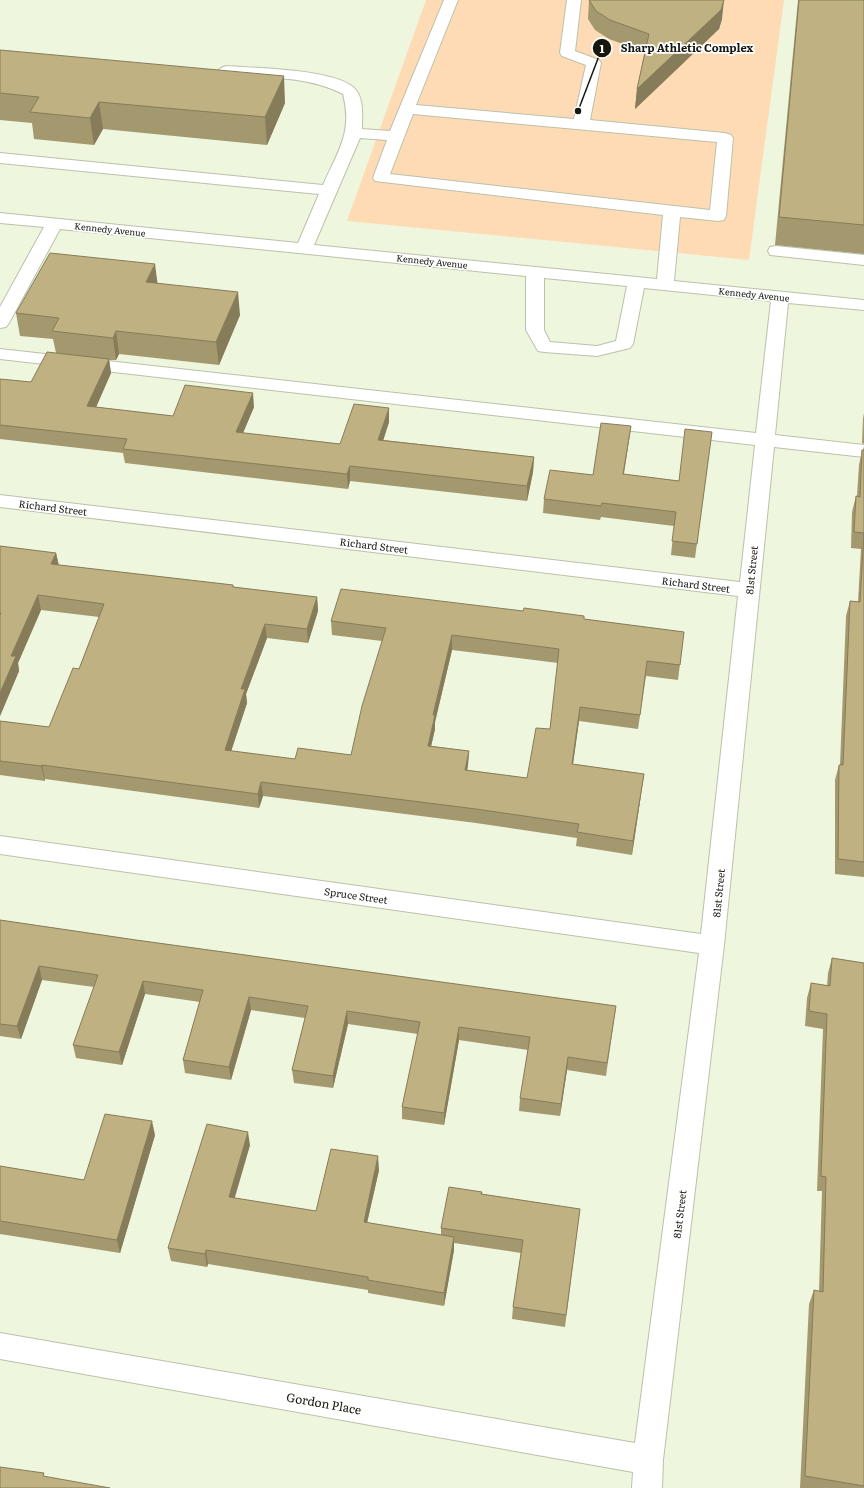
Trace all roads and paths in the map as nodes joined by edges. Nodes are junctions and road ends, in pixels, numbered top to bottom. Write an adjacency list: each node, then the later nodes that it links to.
1 (451, 0): 4 (street)
2 (574, 0): 5 (street)
3 (210, 70): 6 (street)
4 (407, 109): 5 (street); 7 (street)
5 (581, 124): 10 (street)
6 (354, 132): 7 (street); 9 (street)
7 (396, 136): 10 (street)
8 (0, 158): 9 (street)
9 (329, 190): 13 (street)
10 (672, 211): 18 (street)
11 (0, 218): 12 (street, Kennedy Avenue)
12 (56, 223): 13 (street, Kennedy Avenue); 21 (street)
13 (304, 248): 16 (street, Kennedy Avenue)
14 (776, 251): 15 (street)
15 (864, 260)
16 (535, 272): 17 (street, Kennedy Avenue); 17 (street)
17 (637, 282): 18 (street, Kennedy Avenue)
18 (665, 285): 19 (street, Kennedy Avenue)
19 (780, 296): 20 (street, Kennedy Avenue); 23 (street, 81st Street)
20 (864, 305)
21 (0, 323)
22 (0, 354): 23 (street)
23 (765, 440): 24 (street); 26 (street, 81st Street)
24 (864, 451)
25 (0, 501): 26 (street, Richard Street)
26 (749, 590): 28 (street, 81st Street)
27 (0, 845): 28 (street, Spruce Street)
28 (712, 945): 30 (street, 81st Street)
29 (0, 1346): 30 (street, Gordon Place)
30 (648, 1460): 31 (street, 81st Street)
31 (646, 1488)

